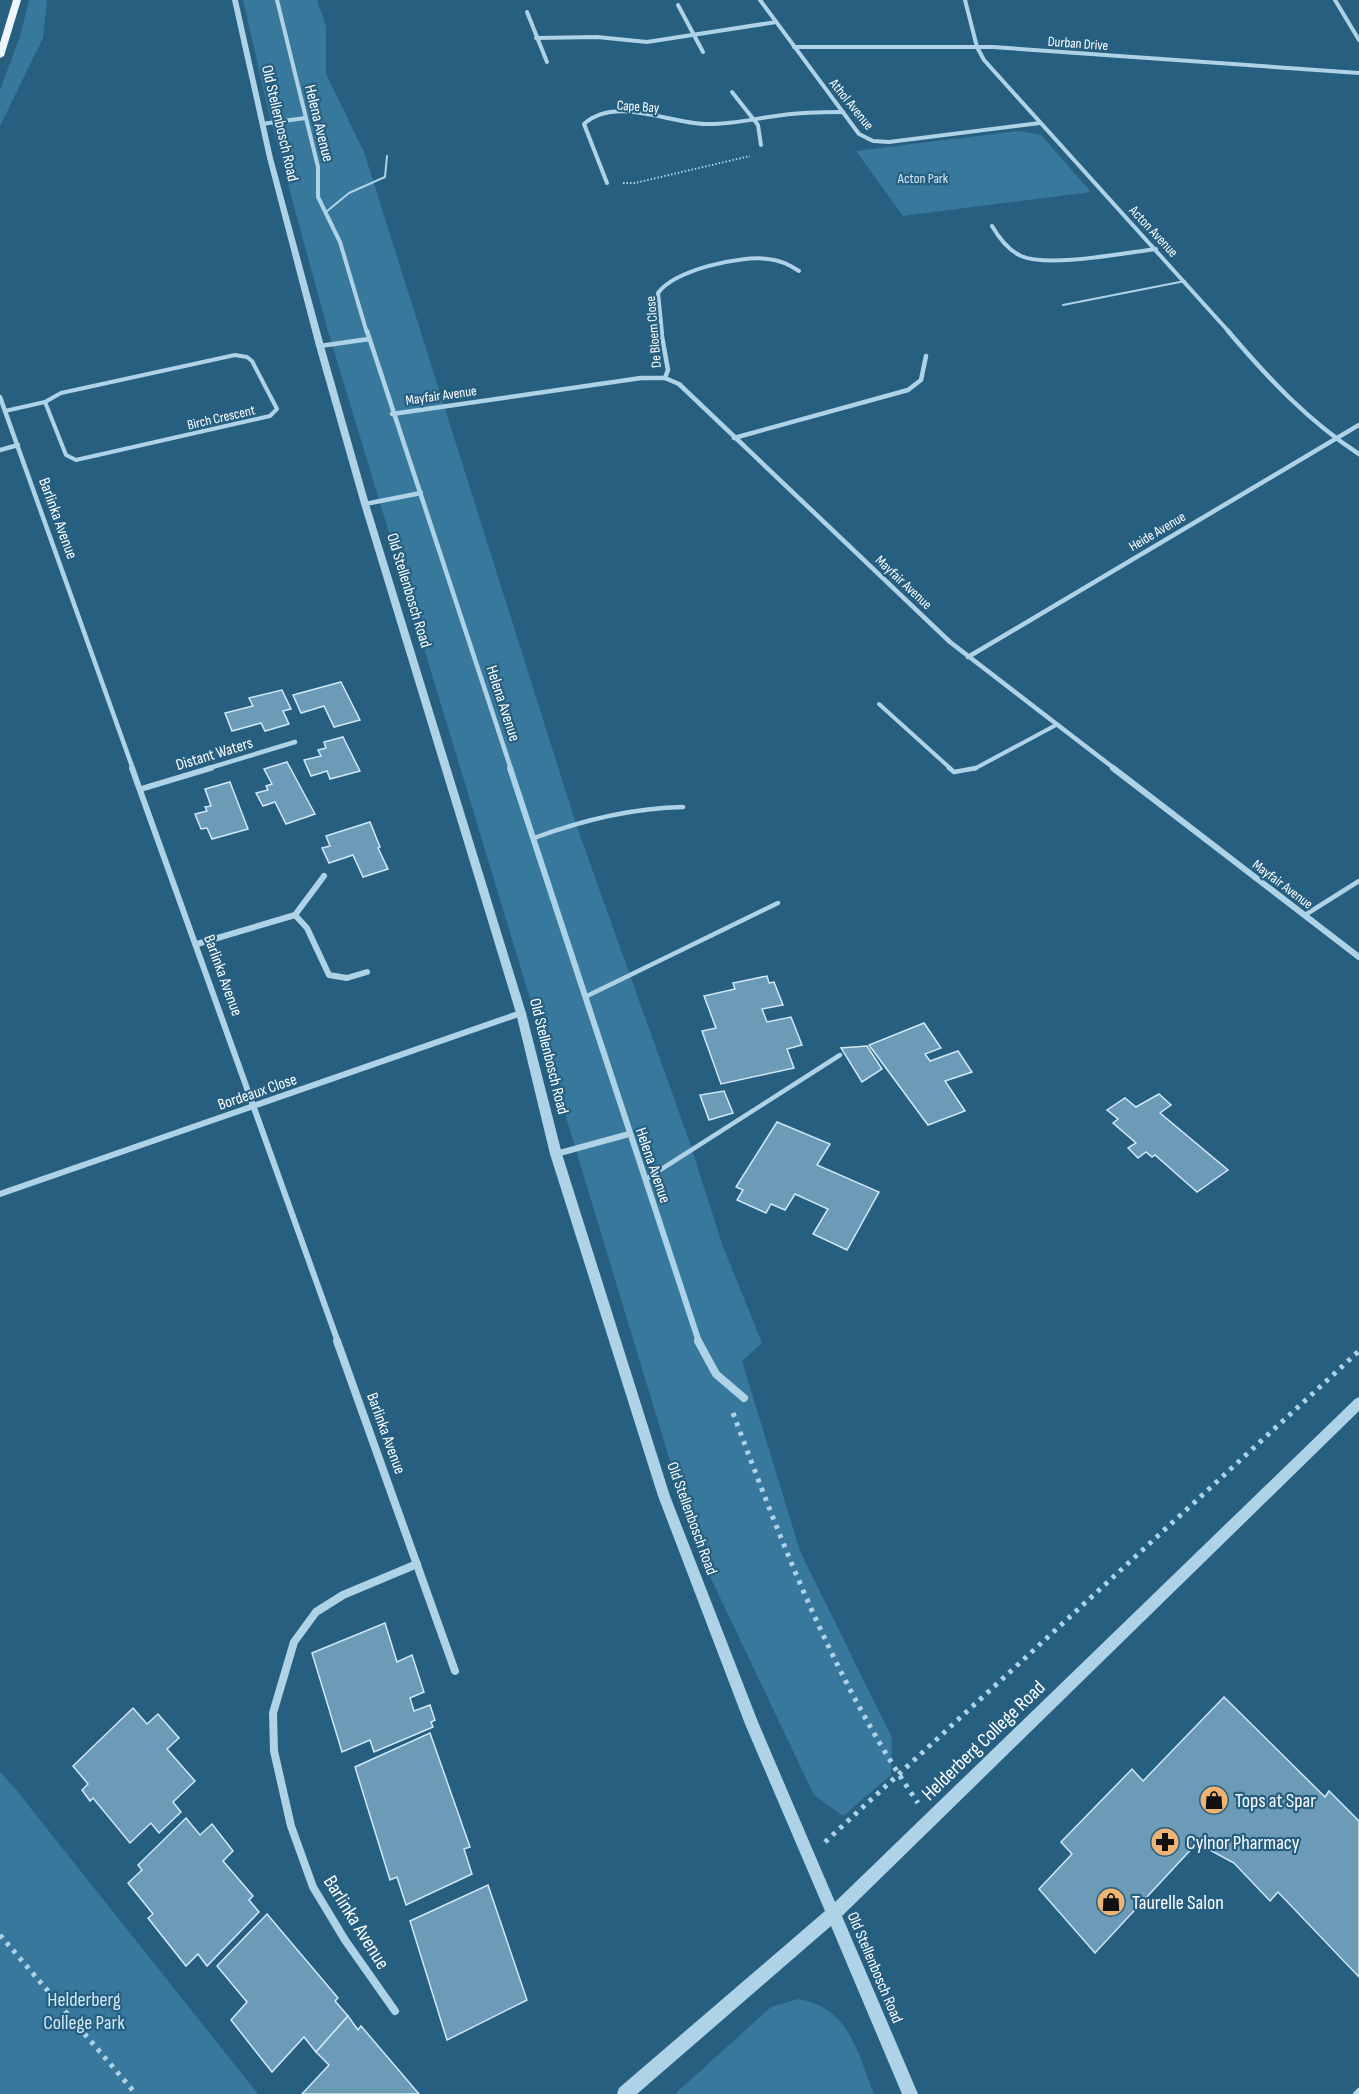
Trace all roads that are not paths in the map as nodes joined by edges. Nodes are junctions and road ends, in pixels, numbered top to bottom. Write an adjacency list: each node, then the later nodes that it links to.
1 (17, 0): 16 (main road)
2 (236, 0): 24 (street, Old Stellenbosch Road)
3 (277, 0): 21 (street, Helena Avenue)
4 (760, 0): 9 (street, Athol Avenue)
5 (965, 0): 14 (street, Acton Avenue)
6 (1335, 0): 12 (street)
7 (678, 5): 10 (street)
8 (527, 12): 11 (street)
9 (776, 22): 10 (street); 13 (street, Athol Avenue)
10 (696, 34): 11 (street); 15 (street)
11 (536, 38): 17 (street)
12 (1359, 40)
13 (794, 46): 14 (street, Durban Drive); 20 (street, Athol Avenue)
14 (977, 47): 18 (street, Durban Drive); 23 (street, Acton Avenue)
15 (703, 52)
16 (0, 56)
17 (548, 62)
18 (1359, 73)
19 (732, 92): 22 (street)
20 (843, 112): 22 (street, Cape Bay); 23 (street, Athol Avenue)
21 (305, 118): 24 (street); 28 (street, Helena Avenue)
22 (755, 120): 25 (street); 27 (street, Cape Bay)
23 (1040, 123): 30 (street, Acton Avenue)
24 (262, 124): 35 (street, Old Stellenbosch Road)
25 (761, 145)
26 (387, 156): 28 (lane)
27 (607, 183)
28 (326, 212): 34 (street, Helena Avenue)
29 (992, 226): 30 (street)
30 (1156, 249): 32 (street, Acton Avenue)
31 (798, 271): 37 (street, De Bloem Close)
32 (1185, 281): 33 (lane); 44 (street, Acton Avenue)
33 (1063, 305)
34 (369, 339): 35 (street); 41 (street, Helena Avenue)
35 (320, 346): 49 (street, Old Stellenbosch Road)
36 (926, 356): 43 (street)
37 (665, 378): 41 (street, Mayfair Avenue); 43 (street, Mayfair Avenue)
38 (0, 397): 40 (street, Barlinka Avenue)
39 (45, 402): 39 (lane, Birch Crescent); 40 (lane, Birch Crescent)
40 (5, 411): 45 (street, Barlinka Avenue)
41 (392, 414): 48 (street, Helena Avenue)
42 (1359, 425): 44 (street, Heide Avenue)
43 (734, 438): 50 (street, Mayfair Avenue)
44 (1334, 440): 47 (street, Acton Avenue); 50 (street, Heide Avenue)
45 (18, 446): 46 (street); 54 (street, Barlinka Avenue)
46 (0, 450)
47 (1359, 454)
48 (421, 493): 49 (street); 56 (street, Helena Avenue)
49 (365, 504): 66 (street, Old Stellenbosch Road)
50 (968, 657): 52 (street, Mayfair Avenue)
51 (879, 705): 52 (lane)
52 (1056, 725): 61 (street, Mayfair Avenue)
53 (295, 742): 54 (street, Distant Waters)
54 (141, 789): 62 (street, Barlinka Avenue)
55 (683, 807): 56 (lane)
56 (534, 838): 65 (street, Helena Avenue)
57 (324, 876): 60 (street)
58 (1359, 881): 61 (lane)
59 (778, 903): 65 (lane)
60 (295, 915): 62 (street); 64 (street)
61 (1305, 915): 63 (street, Mayfair Avenue)
62 (197, 944): 68 (street, Barlinka Avenue)
63 (1359, 957)
64 (367, 972)
65 (587, 996): 69 (street, Helena Avenue)
66 (522, 1013): 68 (street, Bordeaux Close); 70 (street, Old Stellenbosch Road)
67 (840, 1055): 71 (lane)
68 (254, 1107): 72 (street, Bordeaux Close); 75 (street, Barlinka Avenue)
69 (629, 1134): 70 (street); 71 (street, Helena Avenue)
70 (556, 1154): 77 (street, Old Stellenbosch Road)
71 (646, 1179): 73 (street, Helena Avenue)
72 (0, 1194)
73 (744, 1398)
74 (1359, 1403): 77 (street, Helderberg College Road)
75 (417, 1564): 76 (street, Barlinka Avenue); 78 (street, Barlinka Avenue)
76 (455, 1671)
77 (833, 1914): 79 (street, Helderberg College Road); 80 (street, Old Stellenbosch Road)
78 (395, 2011)
79 (625, 2094)
80 (910, 2094)

